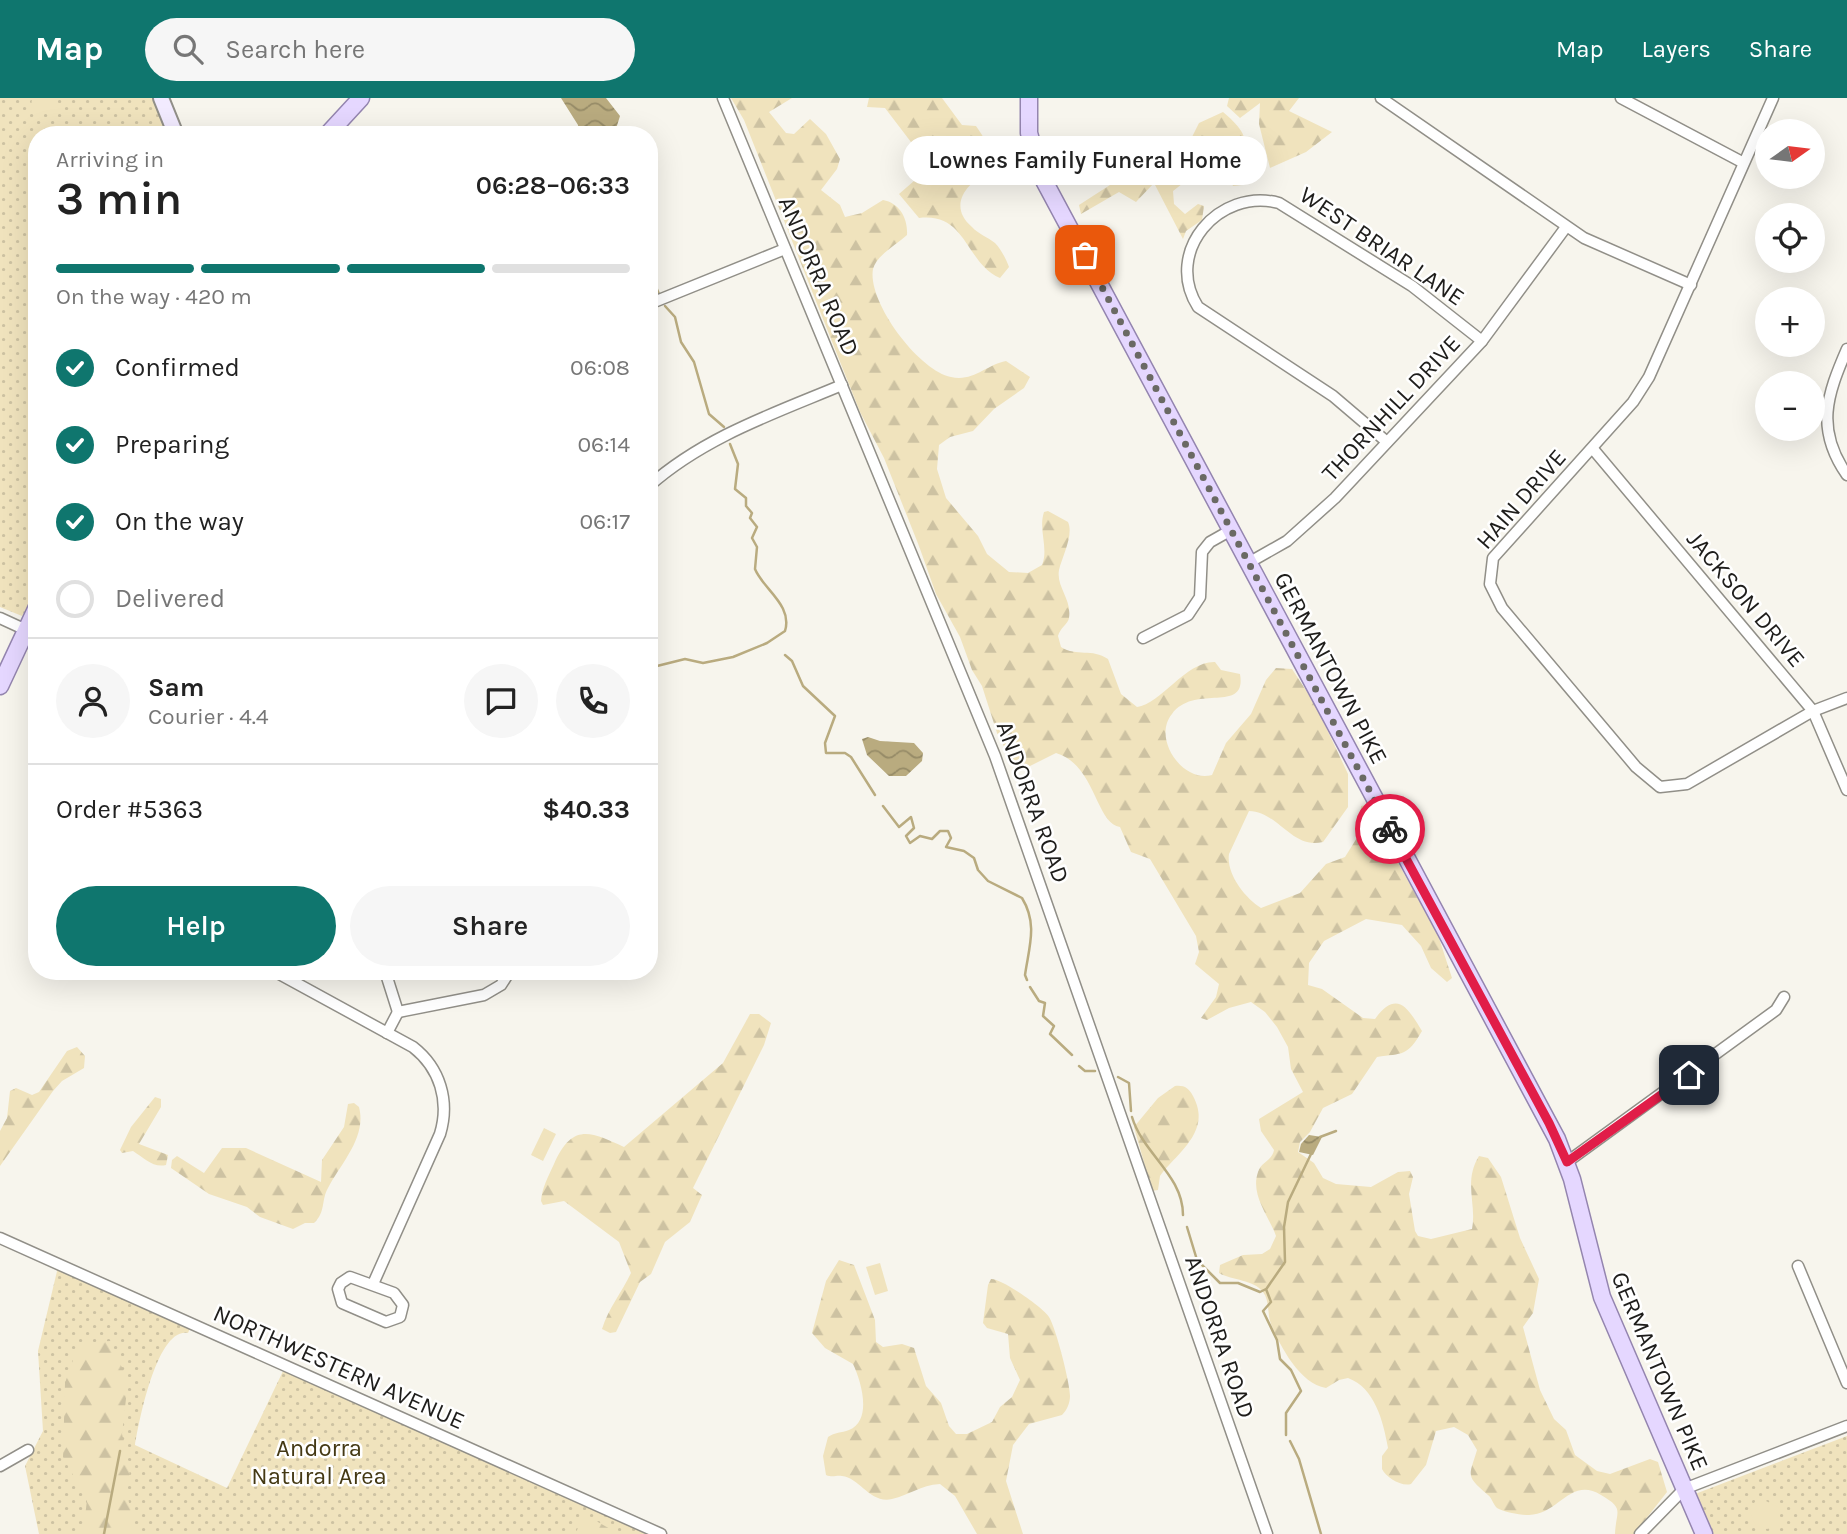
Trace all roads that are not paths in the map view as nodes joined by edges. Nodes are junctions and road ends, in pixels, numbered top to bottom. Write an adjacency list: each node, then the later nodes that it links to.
1 (161, 98): 8 (street)
2 (361, 98): 9 (main road)
3 (723, 98): 12 (street, ANDORRA ROAD)
4 (1029, 98): 22 (main road, GERMANTOWN PIKE)
5 (1381, 98): 11 (street)
6 (1621, 98): 10 (street)
7 (1773, 98): 10 (street, HAIN DRIVE)
8 (172, 126)
9 (335, 126)
10 (1742, 162): 13 (street, HAIN DRIVE)
11 (1566, 227): 13 (street); 15 (street, THORNHILL DRIVE)
12 (785, 248): 14 (street); 17 (street, ANDORRA ROAD)
13 (1691, 285): 19 (street, HAIN DRIVE)
14 (658, 300)
15 (1482, 341): 18 (street, THORNHILL DRIVE); 18 (street, WEST BRIAR LANE)
16 (1847, 349): 20 (street)
17 (842, 385): 21 (street); 49 (street, ANDORRA ROAD)
18 (1387, 442): 23 (street, THORNHILL DRIVE)
19 (1593, 449): 30 (street, JACKSON DRIVE); 30 (street, HAIN DRIVE)
20 (1847, 475)
21 (658, 480)
22 (1233, 529): 23 (main road, GERMANTOWN PIKE); 26 (street)
23 (1250, 562): 38 (main road, GERMANTOWN PIKE)
24 (0, 618): 25 (street)
25 (28, 630)
26 (1143, 638)
27 (28, 639): 28 (main road)
28 (0, 686)
29 (1847, 698): 30 (street, HAIN DRIVE)
30 (1813, 711): 31 (street, JACKSON DRIVE)
31 (1847, 790)
32 (290, 980): 37 (street)
33 (389, 980): 36 (street)
34 (504, 980): 36 (street)
35 (1784, 997): 38 (street)
36 (398, 1012): 37 (street)
37 (387, 1033): 41 (street)
38 (1567, 1162): 47 (main road, GERMANTOWN PIKE)
39 (0, 1238): 48 (street, NORTHWESTERN AVENUE)
40 (1798, 1266): 42 (street)
41 (373, 1284): 41 (street)
42 (1847, 1383)
43 (1847, 1426): 47 (street)
44 (28, 1450): 46 (street)
45 (0, 1451): 46 (street)
46 (4, 1463)
47 (1684, 1489): 50 (street); 51 (main road, GERMANTOWN PIKE)
48 (661, 1534)
49 (1267, 1534)
50 (1640, 1534)
51 (1704, 1534)

